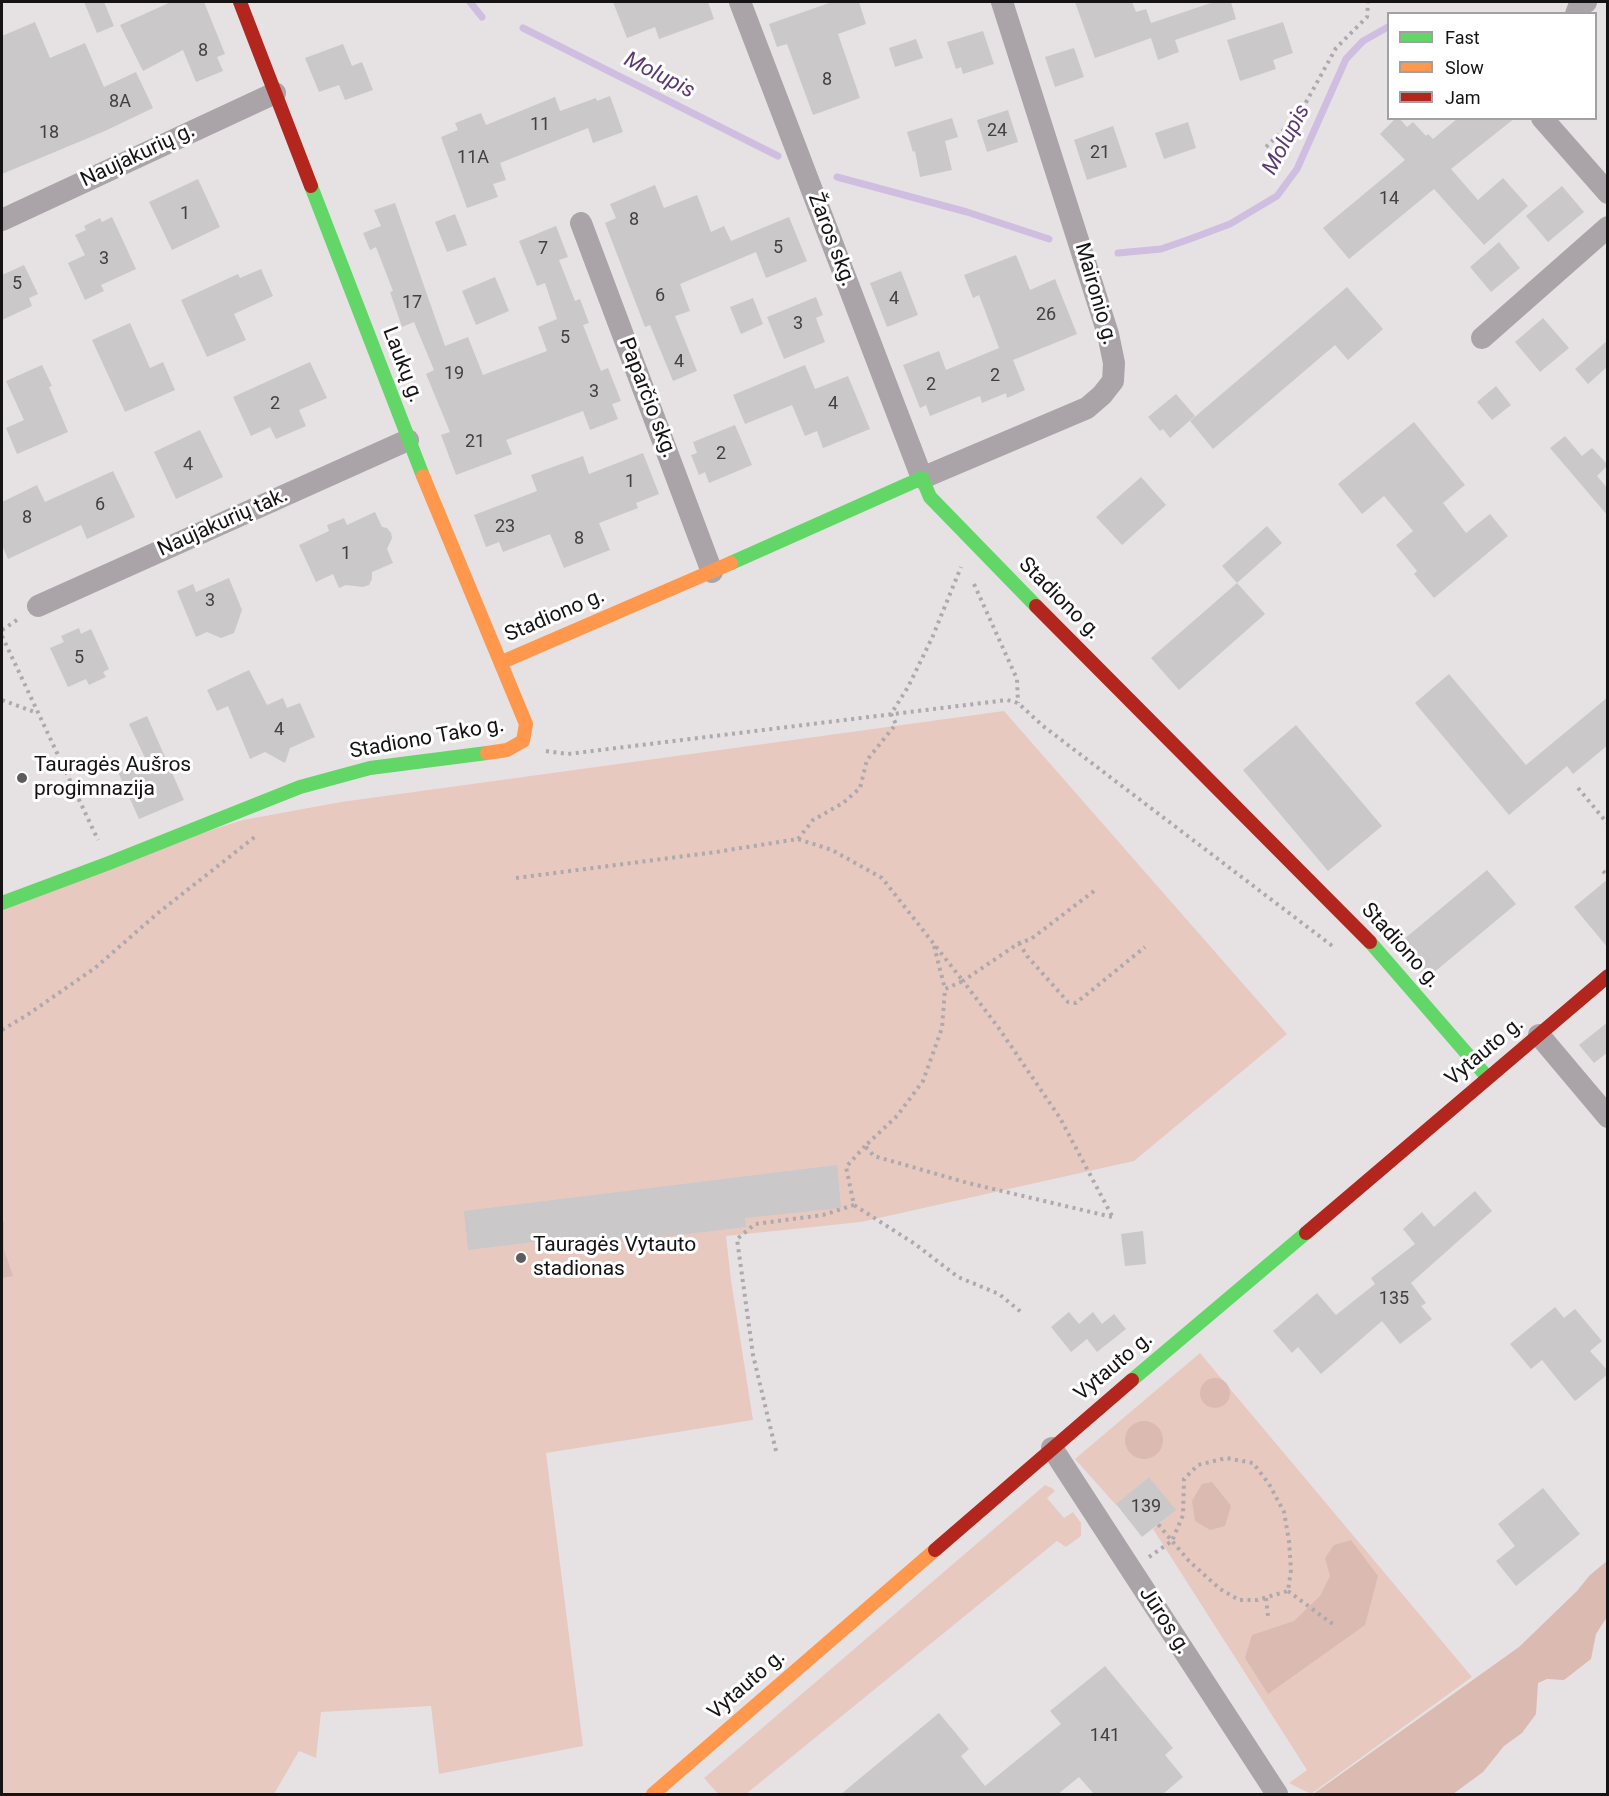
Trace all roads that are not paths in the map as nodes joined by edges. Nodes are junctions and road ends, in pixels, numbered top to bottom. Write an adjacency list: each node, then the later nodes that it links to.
1 (240, 2): 4 (street, Laukų g.)
2 (740, 2): 14 (street, Žaros skg.)
3 (1002, 2): 14 (street, Maironio g.)
4 (275, 93): 9 (street, Naujakurių g.); 13 (street, Laukų g.)
5 (1544, 120): 7 (street)
6 (1565, 120): 7 (street)
7 (1564, 143): 8 (street)
8 (1608, 193)
9 (2, 220)
10 (581, 223): 15 (street, Paparčio skg.)
11 (1608, 227): 12 (street)
12 (1482, 338)
13 (408, 440): 16 (street, Naujakurių tak.); 17 (street, Laukų g.)
14 (922, 478): 15 (street, Stadiono g.); 22 (street, Stadiono g.)
15 (712, 572): 17 (street, Stadiono g.)
16 (38, 606)
17 (502, 662): 18 (street, Laukų g.)
18 (523, 741): 19 (street, Stadiono Tako g.)
19 (2, 903)
20 (1608, 976): 21 (street, Vytauto g.)
21 (1539, 1035): 22 (street, Vytauto g.); 23 (street)
22 (1488, 1078): 24 (street, Vytauto g.)
23 (1608, 1118)
24 (1052, 1448): 25 (street, Vytauto g.); 26 (street, Jūros g.)
25 (653, 1794)
26 (1277, 1794)

